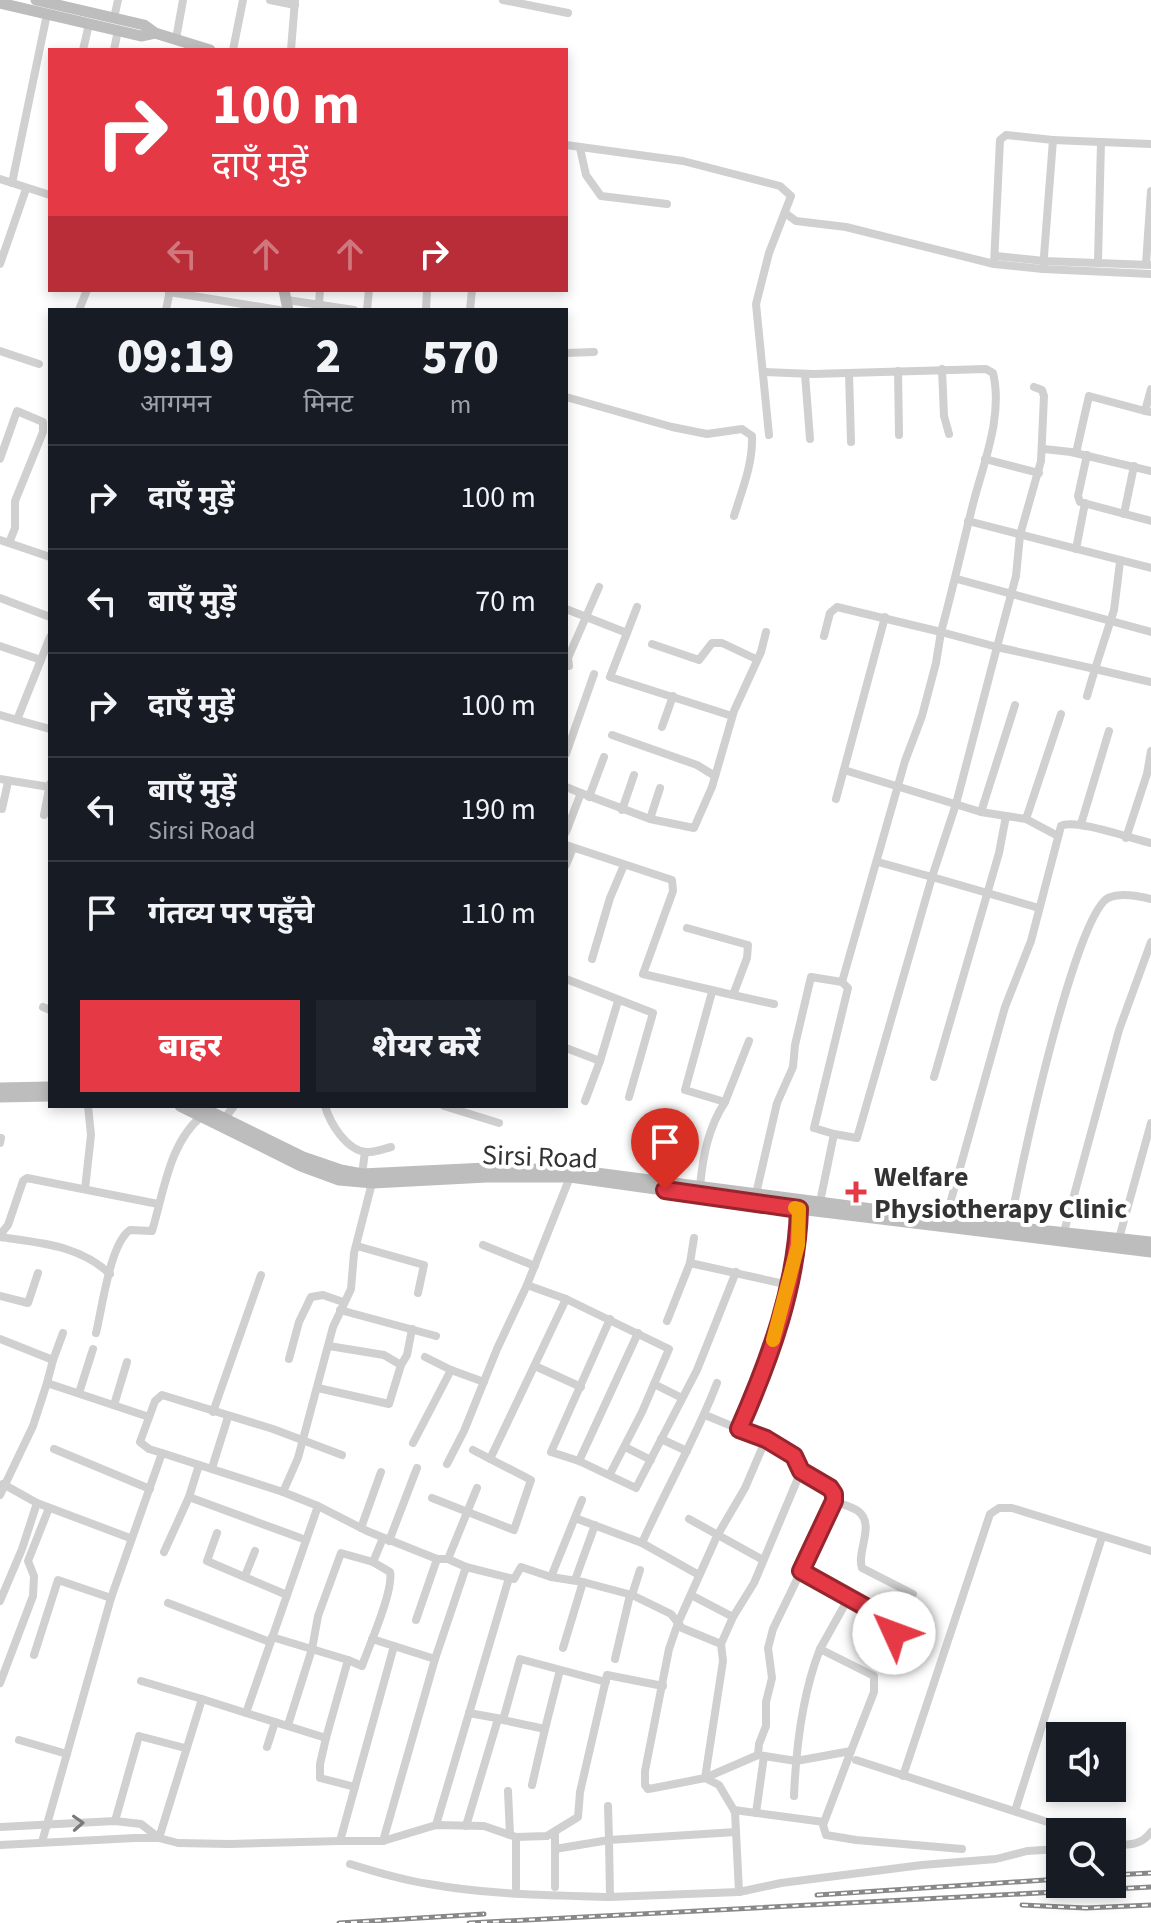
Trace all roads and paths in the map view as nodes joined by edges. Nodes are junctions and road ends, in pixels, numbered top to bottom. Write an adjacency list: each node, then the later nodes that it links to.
1 (36, 0): 12 (main road)
2 (118, 0): 12 (street)
3 (183, 0): 13 (street)
4 (243, 0): 17 (street)
5 (270, 0): 8 (street)
6 (503, 0): 9 (street)
7 (0, 3): 10 (main road)
8 (295, 3): 18 (street)
9 (568, 13)
10 (47, 14): 11 (main road); 25 (street)
11 (89, 24): 12 (main road); 14 (street)
12 (116, 24): 13 (main road); 15 (street)
13 (176, 39): 16 (main road)
14 (83, 48)
15 (114, 48)
16 (204, 48)
17 (233, 48)
18 (291, 48)
19 (1053, 140): 20 (street); 32 (street); 36 (street)
20 (1101, 142): 21 (street); 33 (street)
21 (1151, 144)
22 (568, 145): 23 (street)
23 (580, 148): 29 (street); 30 (street)
24 (0, 179): 25 (street)
25 (12, 183): 26 (street)
26 (26, 189): 28 (street); 31 (street)
27 (1151, 191): 35 (street)
28 (48, 194)
29 (667, 204)
30 (785, 213): 32 (street); 49 (street)
31 (3, 247): 34 (street)
32 (995, 260): 36 (street)
33 (1098, 261): 35 (street); 36 (street)
34 (0, 264)
35 (1149, 264)
36 (1043, 265): 37 (street)
37 (1151, 274)
38 (180, 292): 40 (street)
39 (320, 292): 41 (street)
40 (285, 302): 41 (street)
41 (319, 304): 42 (street)
42 (342, 308)
43 (0, 351): 46 (street)
44 (594, 352): 45 (street)
45 (568, 353)
46 (39, 364)
47 (942, 369): 48 (street); 57 (street); 66 (street)
48 (898, 371): 50 (street); 59 (street)
49 (764, 372): 51 (street); 58 (street)
50 (849, 373): 51 (street); 61 (street)
51 (805, 374): 60 (street)
52 (1034, 387): 62 (street)
53 (1151, 389): 55 (street)
54 (568, 398): 72 (street)
55 (1148, 411): 63 (street)
56 (47, 424): 65 (street); 76 (street)
57 (949, 434)
58 (769, 435)
59 (899, 435)
60 (810, 439)
61 (851, 442)
62 (1044, 449): 63 (street); 69 (street)
63 (1076, 453): 64 (street)
64 (1087, 455): 67 (street); 70 (street)
65 (0, 459)
66 (985, 459): 69 (street); 73 (street)
67 (1134, 466): 68 (street); 71 (street)
68 (1151, 471)
69 (1039, 473): 75 (street)
70 (1085, 503): 71 (street); 77 (street)
71 (1124, 514): 74 (street)
72 (734, 516)
73 (968, 521): 75 (street); 81 (street)
74 (1151, 521)
75 (1020, 535): 77 (street); 83 (street)
76 (5, 542): 78 (street)
77 (1076, 549): 79 (street)
78 (48, 556)
79 (1120, 562): 80 (street); 90 (street)
80 (1151, 568)
81 (957, 579): 83 (street); 92 (street)
82 (599, 587): 88 (street)
83 (1012, 594): 90 (street); 99 (street)
84 (0, 598): 87 (street)
85 (637, 607): 94 (street)
86 (568, 610): 88 (street)
87 (48, 616)
88 (586, 617): 94 (street); 102 (street)
89 (885, 617): 92 (street); 95 (street); 120 (street)
90 (1111, 621): 93 (street); 103 (street)
91 (766, 632): 100 (street)
92 (941, 632): 99 (street); 125 (street)
93 (1151, 632)
94 (627, 633): 106 (street)
95 (824, 636)
96 (48, 642): 101 (street)
97 (652, 644): 100 (street)
98 (0, 646): 101 (street)
99 (997, 647): 103 (street); 131 (street)
100 (756, 659): 111 (street)
101 (41, 660): 112 (street)
102 (569, 666)
103 (1095, 669): 105 (street); 107 (street)
104 (594, 674): 117 (street)
105 (1151, 682)
106 (673, 696): 111 (street); 113 (street)
107 (1087, 696)
108 (1015, 705): 134 (street)
109 (1061, 714): 138 (street)
110 (0, 715): 112 (street)
111 (732, 716): 122 (street)
112 (17, 720): 114 (street)
113 (662, 727)
114 (48, 728)
115 (1109, 731): 139 (street)
116 (612, 735): 122 (street)
117 (568, 748)
118 (1151, 751): 142 (street)
119 (604, 757): 129 (street)
120 (844, 770): 125 (street); 130 (street)
121 (634, 775): 133 (street)
122 (715, 776): 137 (street)
123 (4, 780): 124 (street); 132 (street)
124 (48, 785)
125 (898, 787): 131 (street); 145 (street)
126 (568, 788): 129 (street)
127 (660, 788): 137 (street)
128 (48, 795): 135 (street)
129 (585, 795): 133 (street); 140 (street)
130 (836, 799)
131 (956, 804): 134 (street); 147 (street)
132 (2, 809)
133 (622, 810): 137 (street)
134 (981, 812): 136 (street)
135 (44, 815)
136 (1006, 816): 138 (street); 148 (street)
137 (650, 819)
138 (1026, 819): 141 (street)
139 (1081, 824): 141 (street); 142 (street)
140 (568, 828)
141 (1058, 836): 150 (street)
142 (1126, 838): 143 (street)
143 (1151, 843)
144 (569, 846): 146 (street)
145 (878, 862): 147 (street); 155 (street)
146 (624, 865): 153 (street); 156 (street)
147 (932, 877): 148 (street); 179 (street)
148 (987, 893): 150 (street); 163 (street)
149 (1151, 899): 191 (street)
150 (1039, 908): 190 (street)
151 (687, 928): 157 (street)
152 (1151, 942): 192 (street)
153 (592, 959)
154 (568, 980): 158 (street)
155 (842, 982): 179 (street); 186 (street)
156 (712, 992): 157 (street); 170 (street)
157 (733, 995): 159 (street)
158 (618, 1001): 162 (street); 168 (street)
159 (774, 1004)
160 (749, 1041): 170 (street)
161 (568, 1049): 162 (street)
162 (600, 1061): 169 (street)
163 (934, 1077)
164 (48, 1087): 165 (main road)
165 (0, 1088)
166 (48, 1096): 167 (main road)
167 (0, 1097)
168 (629, 1097)
169 (585, 1101)
170 (725, 1102): 184 (street)
171 (88, 1108): 185 (street)
172 (232, 1108): 176 (street)
173 (326, 1108): 181 (street)
174 (450, 1108): 177 (street)
175 (203, 1111): 176 (main road, Sirsi Road); 182 (main road, Sirsi Road); 188 (street)
176 (225, 1118): 182 (main road, Sirsi Road)
177 (499, 1123)
178 (1151, 1123): 196 (street)
179 (834, 1134): 187 (street)
180 (391, 1147): 181 (street)
181 (365, 1152): 182 (street)
182 (369, 1177): 183 (main road, Sirsi Road); 184 (main road, Sirsi Road); 198 (street)
183 (570, 1177): 189 (main road, Sirsi Road); 201 (street)
184 (700, 1186): 186 (main road, Sirsi Road)
185 (85, 1189): 188 (street); 193 (street)
186 (756, 1194): 187 (main road, Sirsi Road)
187 (820, 1202): 190 (main road, Sirsi Road)
188 (158, 1204): 204 (street)
189 (799, 1209): 196 (main road, Sirsi Road); 207 (street)
190 (946, 1218): 191 (main road, Sirsi Road)
191 (1010, 1227): 192 (main road, Sirsi Road)
192 (1064, 1232): 196 (main road, Sirsi Road)
193 (0, 1236): 204 (street)
194 (694, 1238): 200 (street)
195 (1151, 1242): 196 (main road, Sirsi Road)
196 (1118, 1244): 199 (main road, Sirsi Road)
197 (483, 1245): 201 (street)
198 (357, 1246): 208 (street); 211 (street)
199 (1151, 1252)
200 (690, 1263): 202 (street); 213 (street)
201 (535, 1266): 206 (street)
202 (736, 1272): 207 (street); 236 (street)
203 (38, 1273): 209 (street)
204 (110, 1274): 216 (street)
205 (261, 1275): 238 (street)
206 (527, 1285): 210 (street); 229 (street)
207 (789, 1285): 242 (street)
208 (418, 1293)
209 (0, 1296)
210 (566, 1299): 212 (street); 227 (street)
211 (342, 1306): 214 (street); 220 (street); 223 (street)
212 (610, 1319): 217 (street); 233 (street)
213 (667, 1321)
214 (412, 1329): 218 (street); 226 (street)
215 (63, 1333): 224 (street)
216 (96, 1333)
217 (638, 1333): 232 (street); 255 (street)
218 (436, 1336)
219 (1, 1342): 224 (street)
220 (329, 1346): 226 (street); 234 (street)
221 (93, 1349): 235 (street)
222 (425, 1357): 228 (street)
223 (289, 1359)
224 (53, 1360): 230 (street)
225 (127, 1362): 237 (street)
226 (401, 1365): 234 (street)
227 (535, 1366): 233 (street); 253 (street)
228 (451, 1370): 229 (street); 246 (street)
229 (484, 1382): 256 (street)
230 (47, 1383): 235 (street); 263 (street)
231 (717, 1383): 239 (street)
232 (654, 1384): 236 (street); 247 (street)
233 (581, 1387): 255 (street)
234 (318, 1388): 245 (street)
235 (79, 1393): 237 (street)
236 (682, 1398): 243 (street)
237 (114, 1405): 240 (street)
238 (213, 1412): 240 (street); 241 (street)
239 (705, 1415): 242 (street); 250 (street)
240 (149, 1417): 251 (street)
241 (228, 1417): 245 (street); 258 (street)
242 (739, 1429): 244 (street)
243 (661, 1439): 250 (street); 254 (street)
244 (766, 1439): 260 (street); 281 (street)
245 (303, 1440): 252 (street); 266 (street)
246 (413, 1443)
247 (625, 1447): 254 (street); 262 (street)
248 (54, 1449): 265 (street)
249 (473, 1450): 253 (street)
250 (687, 1451): 286 (street)
251 (162, 1453): 257 (street); 265 (street)
252 (342, 1455)
253 (490, 1459): 275 (street)
254 (651, 1460): 262 (street)
255 (579, 1461): 262 (street)
256 (447, 1464)
257 (199, 1465): 258 (street); 268 (street)
258 (212, 1468): 266 (street)
259 (417, 1468): 285 (street)
260 (801, 1471): 271 (street); 292 (street)
261 (381, 1472): 279 (street)
262 (610, 1474)
263 (2, 1483): 267 (street); 272 (street)
264 (477, 1488): 275 (street)
265 (150, 1489): 283 (street)
266 (283, 1492): 273 (street)
267 (0, 1495)
268 (189, 1497): 284 (street); 289 (street)
269 (432, 1498): 275 (street)
270 (582, 1500): 276 (street)
271 (834, 1501): 296 (street); 302 (street)
272 (37, 1503): 274 (street); 308 (street)
273 (318, 1506): 279 (street); 284 (street)
274 (49, 1508): 283 (street); 328 (street)
275 (466, 1513): 291 (street)
276 (575, 1518): 278 (street); 299 (street)
277 (689, 1519): 281 (street)
278 (595, 1525): 286 (street); 301 (street)
279 (361, 1528): 285 (street)
280 (217, 1533): 298 (street)
281 (717, 1536): 292 (street); 297 (street)
282 (1102, 1537): 288 (street); 346 (street); 354 (street)
283 (130, 1538): 306 (street)
284 (306, 1540): 303 (street)
285 (386, 1540): 290 (street); 293 (street)
286 (642, 1543): 297 (street)
287 (255, 1551): 298 (street)
288 (1151, 1551)
289 (164, 1552)
290 (437, 1559): 291 (street); 311 (street)
291 (448, 1559): 294 (street)
292 (763, 1560): 310 (street)
293 (373, 1562): 313 (street); 319 (street)
294 (466, 1567): 300 (street); 322 (street)
295 (640, 1570): 304 (street)
296 (801, 1571): 307 (street); 343 (street)
297 (699, 1575): 305 (street)
298 (245, 1576): 303 (street)
299 (551, 1577): 300 (street); 301 (street)
300 (509, 1578): 332 (street)
301 (579, 1581): 304 (street); 318 (street)
302 (913, 1594)
303 (287, 1595): 314 (street)
304 (631, 1595): 312 (street); 323 (street)
305 (691, 1595): 310 (street); 312 (street)
306 (111, 1598): 321 (street); 342 (street)
307 (848, 1599): 315 (street); 320 (street)
308 (0, 1601)
309 (168, 1603): 314 (street)
310 (733, 1617): 316 (street)
311 (416, 1620)
312 (678, 1623): 316 (street); 329 (street)
313 (372, 1639): 317 (street); 324 (street)
314 (271, 1640): 319 (street); 331 (street)
315 (888, 1642)
316 (721, 1644): 347 (street)
317 (394, 1646): 322 (street); 349 (street)
318 (563, 1648)
319 (312, 1649): 324 (street); 335 (street)
320 (820, 1649): 341 (street); 345 (street)
321 (34, 1655)
322 (435, 1659): 370 (street)
323 (615, 1659)
324 (348, 1660): 337 (street)
325 (560, 1670): 327 (street); 333 (street); 336 (street)
326 (141, 1681): 330 (street)
327 (606, 1682): 329 (street); 365 (street)
328 (0, 1683)
329 (663, 1686): 347 (street)
330 (202, 1699): 331 (street); 340 (street)
331 (246, 1713): 334 (street)
332 (469, 1713): 333 (street); 360 (street)
333 (501, 1719): 336 (street); 361 (street)
334 (275, 1722): 335 (street); 339 (street)
335 (288, 1725): 337 (street)
336 (545, 1729): 348 (street)
337 (326, 1738): 349 (street)
338 (19, 1740): 342 (street)
339 (267, 1747)
340 (185, 1748): 356 (street); 367 (street)
341 (851, 1751): 345 (street); 358 (street)
342 (67, 1754): 359 (street)
343 (761, 1756): 345 (street); 347 (street); 355 (street)
344 (856, 1760): 346 (street)
345 (796, 1761): 351 (street)
346 (903, 1776): 354 (street)
347 (705, 1778): 353 (street)
348 (532, 1785)
349 (355, 1787): 369 (street)
350 (508, 1791): 366 (street)
351 (794, 1796)
352 (608, 1806): 368 (street)
353 (734, 1810): 355 (street); 363 (street)
354 (1015, 1811): 357 (street)
355 (756, 1813): 358 (street)
356 (115, 1821): 359 (street, one-way to 356); 367 (street)
357 (1046, 1821)
358 (824, 1822): 375 (street)
359 (46, 1825): 362 (street); 371 (street)
360 (436, 1825): 361 (street); 370 (street)
361 (466, 1826): 366 (street)
362 (0, 1827)
363 (736, 1832): 368 (street); 380 (street)
364 (1151, 1832): 373 (street)
365 (555, 1834): 366 (street); 374 (street)
366 (513, 1836): 379 (street)
367 (159, 1838): 369 (street); 371 (street)
368 (609, 1840): 374 (street); 381 (street)
369 (340, 1841): 370 (street)
370 (383, 1841)
371 (42, 1842): 372 (street)
372 (0, 1845)
373 (1126, 1845)
374 (555, 1849): 378 (street)
375 (962, 1849)
376 (1046, 1850): 380 (street)
377 (350, 1864): 381 (street)
378 (555, 1887)
379 (516, 1888)
380 (739, 1892): 381 (street)
381 (610, 1897)

